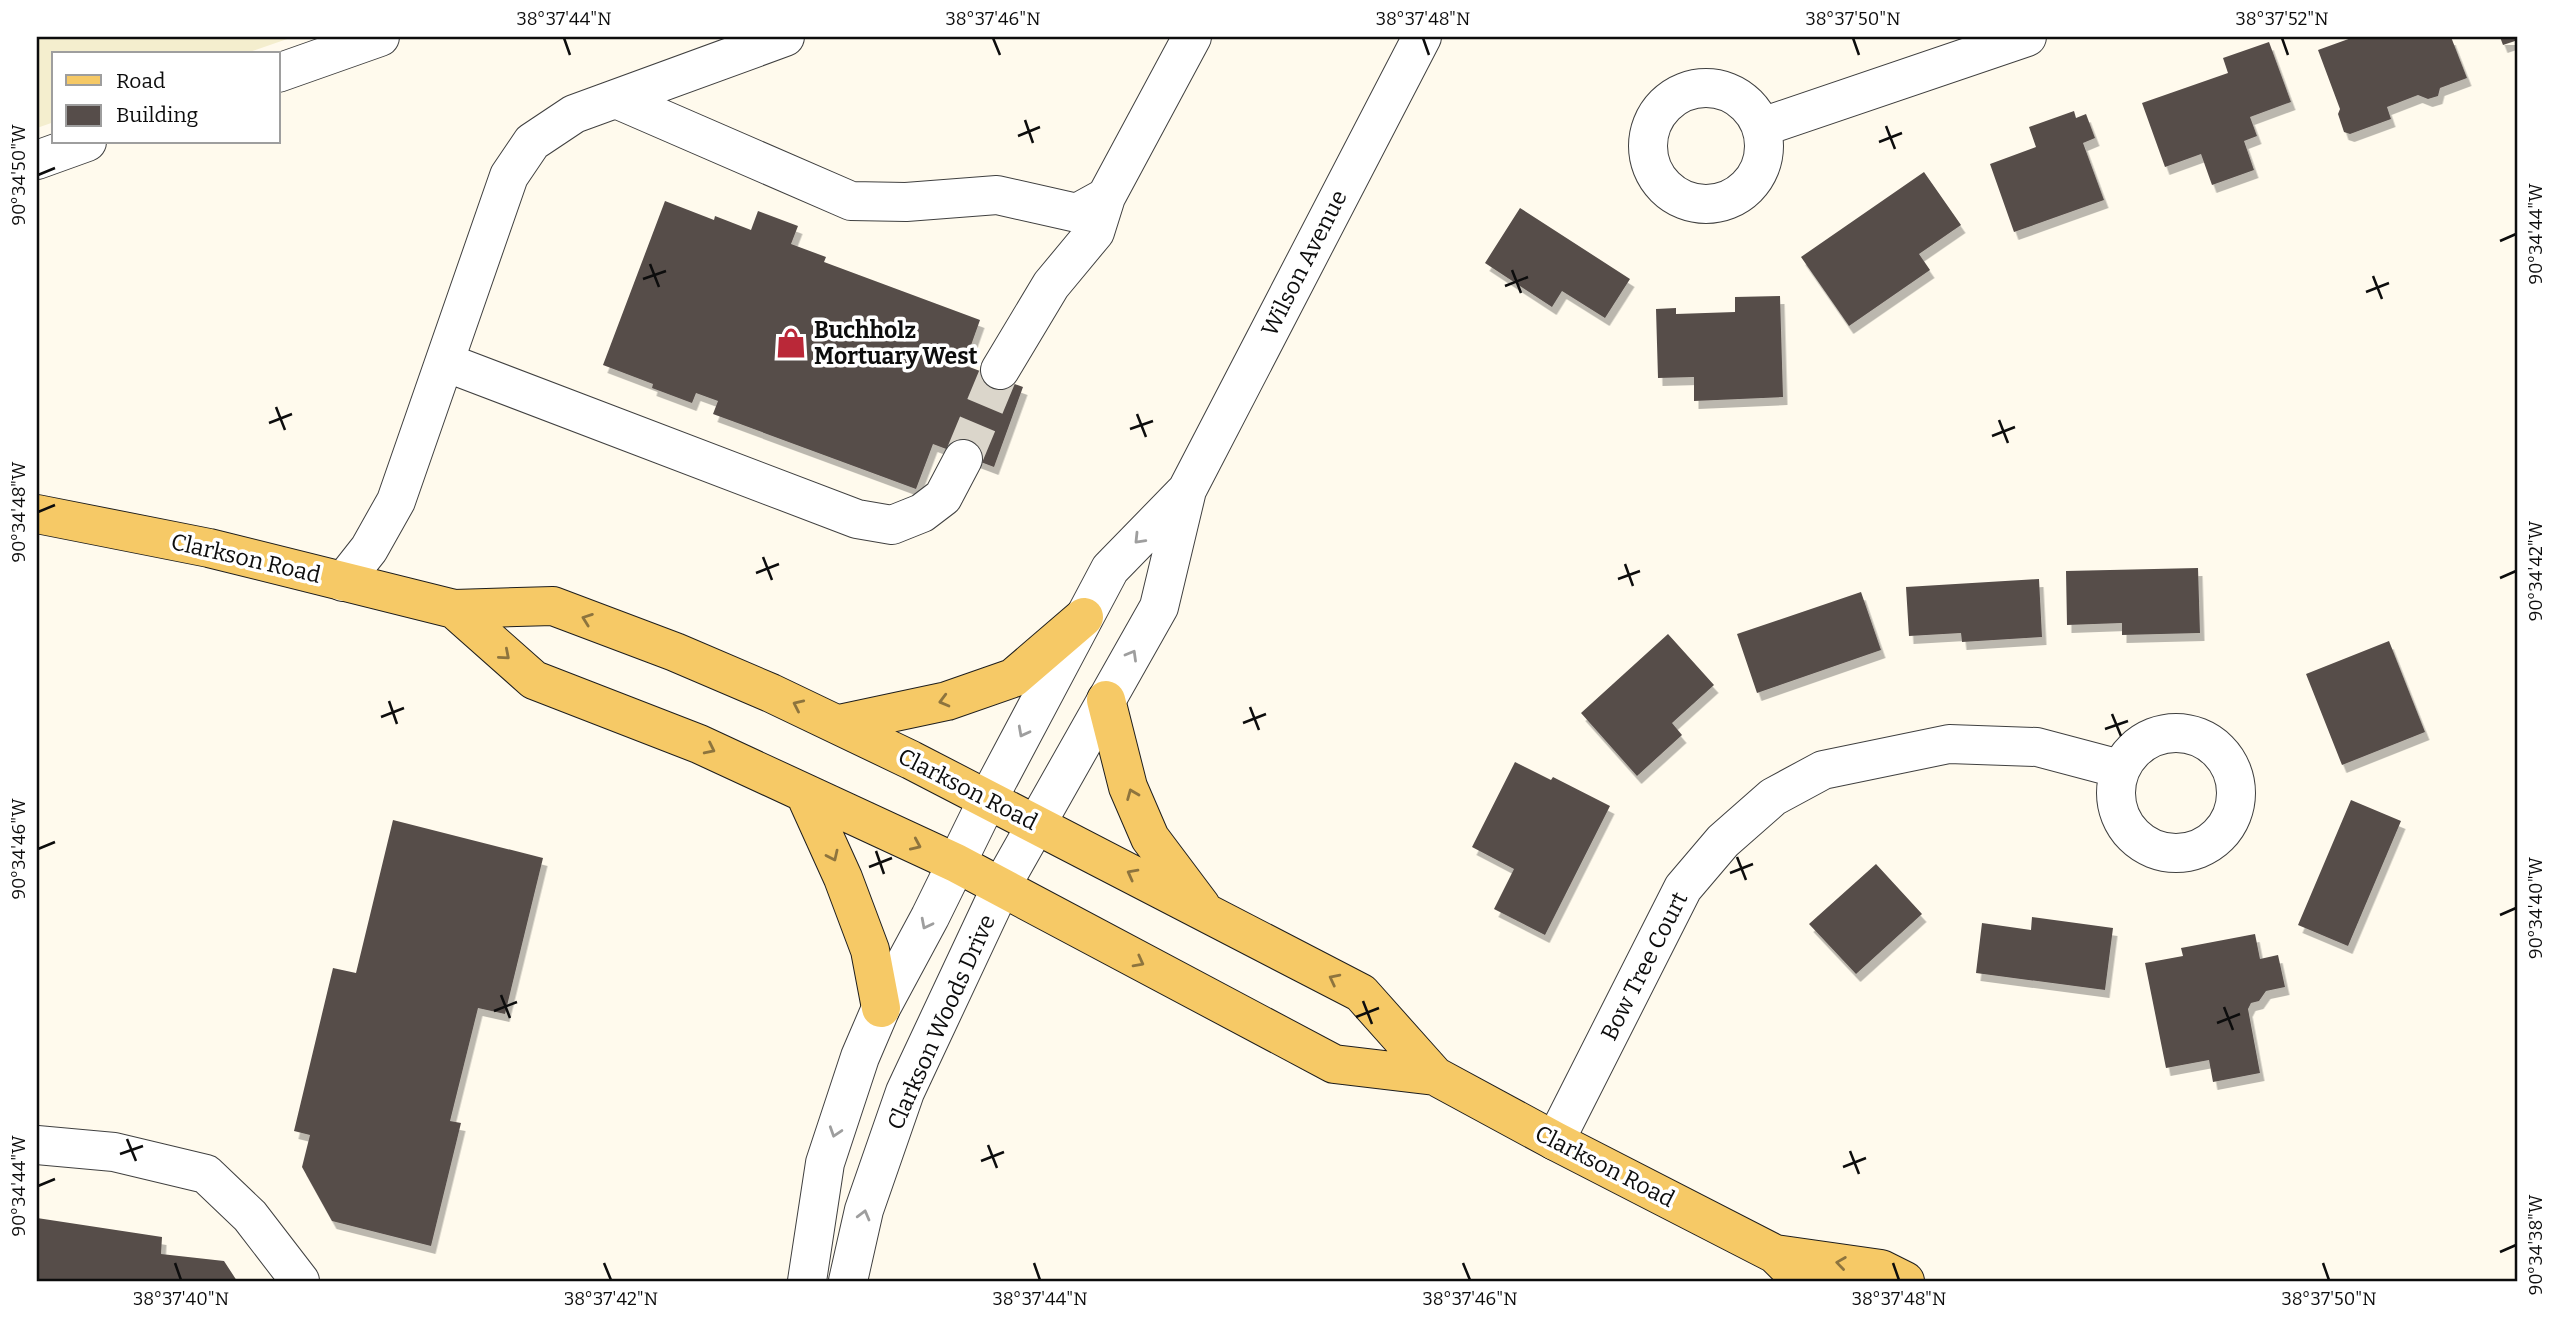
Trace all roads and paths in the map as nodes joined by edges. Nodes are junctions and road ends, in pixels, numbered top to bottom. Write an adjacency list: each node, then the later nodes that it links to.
1 (380, 37): 6 (street)
2 (785, 37): 7 (street)
3 (1192, 37): 11 (street)
4 (1422, 37): 15 (street, Wilson Avenue)
5 (2027, 37): 8 (street)
6 (280, 72)
7 (616, 99): 11 (street); 12 (street)
8 (1762, 127)
9 (81, 144): 10 (street)
10 (37, 160)
11 (1105, 197): 13 (street)
12 (445, 362): 14 (street); 17 (street)
13 (1000, 370)
14 (963, 459)
15 (1187, 490): 19 (street, Wilson Avenue, one-way to 19); 20 (street, Wilson Avenue, one-way to 15)
16 (37, 513): 17 (main road, Clarkson Road)
17 (343, 582): 18 (main road, Clarkson Road)
18 (454, 610): 21 (main road, Clarkson Road, one-way to 18); 23 (main road, Clarkson Road, one-way to 23)
19 (1084, 617): 21 (main road, one-way to 21); 24 (street, Wilson Avenue, one-way to 24)
20 (1106, 700): 25 (street, Wilson Avenue); 28 (main road, one-way to 20)
21 (839, 724): 24 (main road, Clarkson Road)
22 (2120, 769): 31 (street, Bow Tree Court)
23 (804, 794): 26 (main road, Clarkson Road, one-way to 26); 29 (main road, one-way to 29)
24 (988, 799): 25 (main road, Clarkson Road); 26 (street, Wilson Avenue)
25 (1036, 824): 27 (street, Wilson Avenue); 28 (main road, Clarkson Road, one-way to 25)
26 (956, 863): 27 (main road, Clarkson Road); 29 (street, one-way to 29)
27 (1002, 886): 30 (main road, Clarkson Road, one-way to 30); 36 (street, Clarkson Woods Drive, one-way to 27)
28 (1207, 914): 30 (main road, Clarkson Road, one-way to 28)
29 (881, 1008): 35 (street, one-way to 35)
30 (1435, 1076): 31 (main road, Clarkson Road)
31 (1555, 1141): 33 (main road, Clarkson Road)
32 (37, 1146): 34 (street)
33 (1775, 1254): 37 (main road, Clarkson Road); 38 (main road, Clarkson Road, one-way to 33)
34 (300, 1281)
35 (807, 1281)
36 (848, 1281)
37 (1801, 1281)
38 (1905, 1281)

